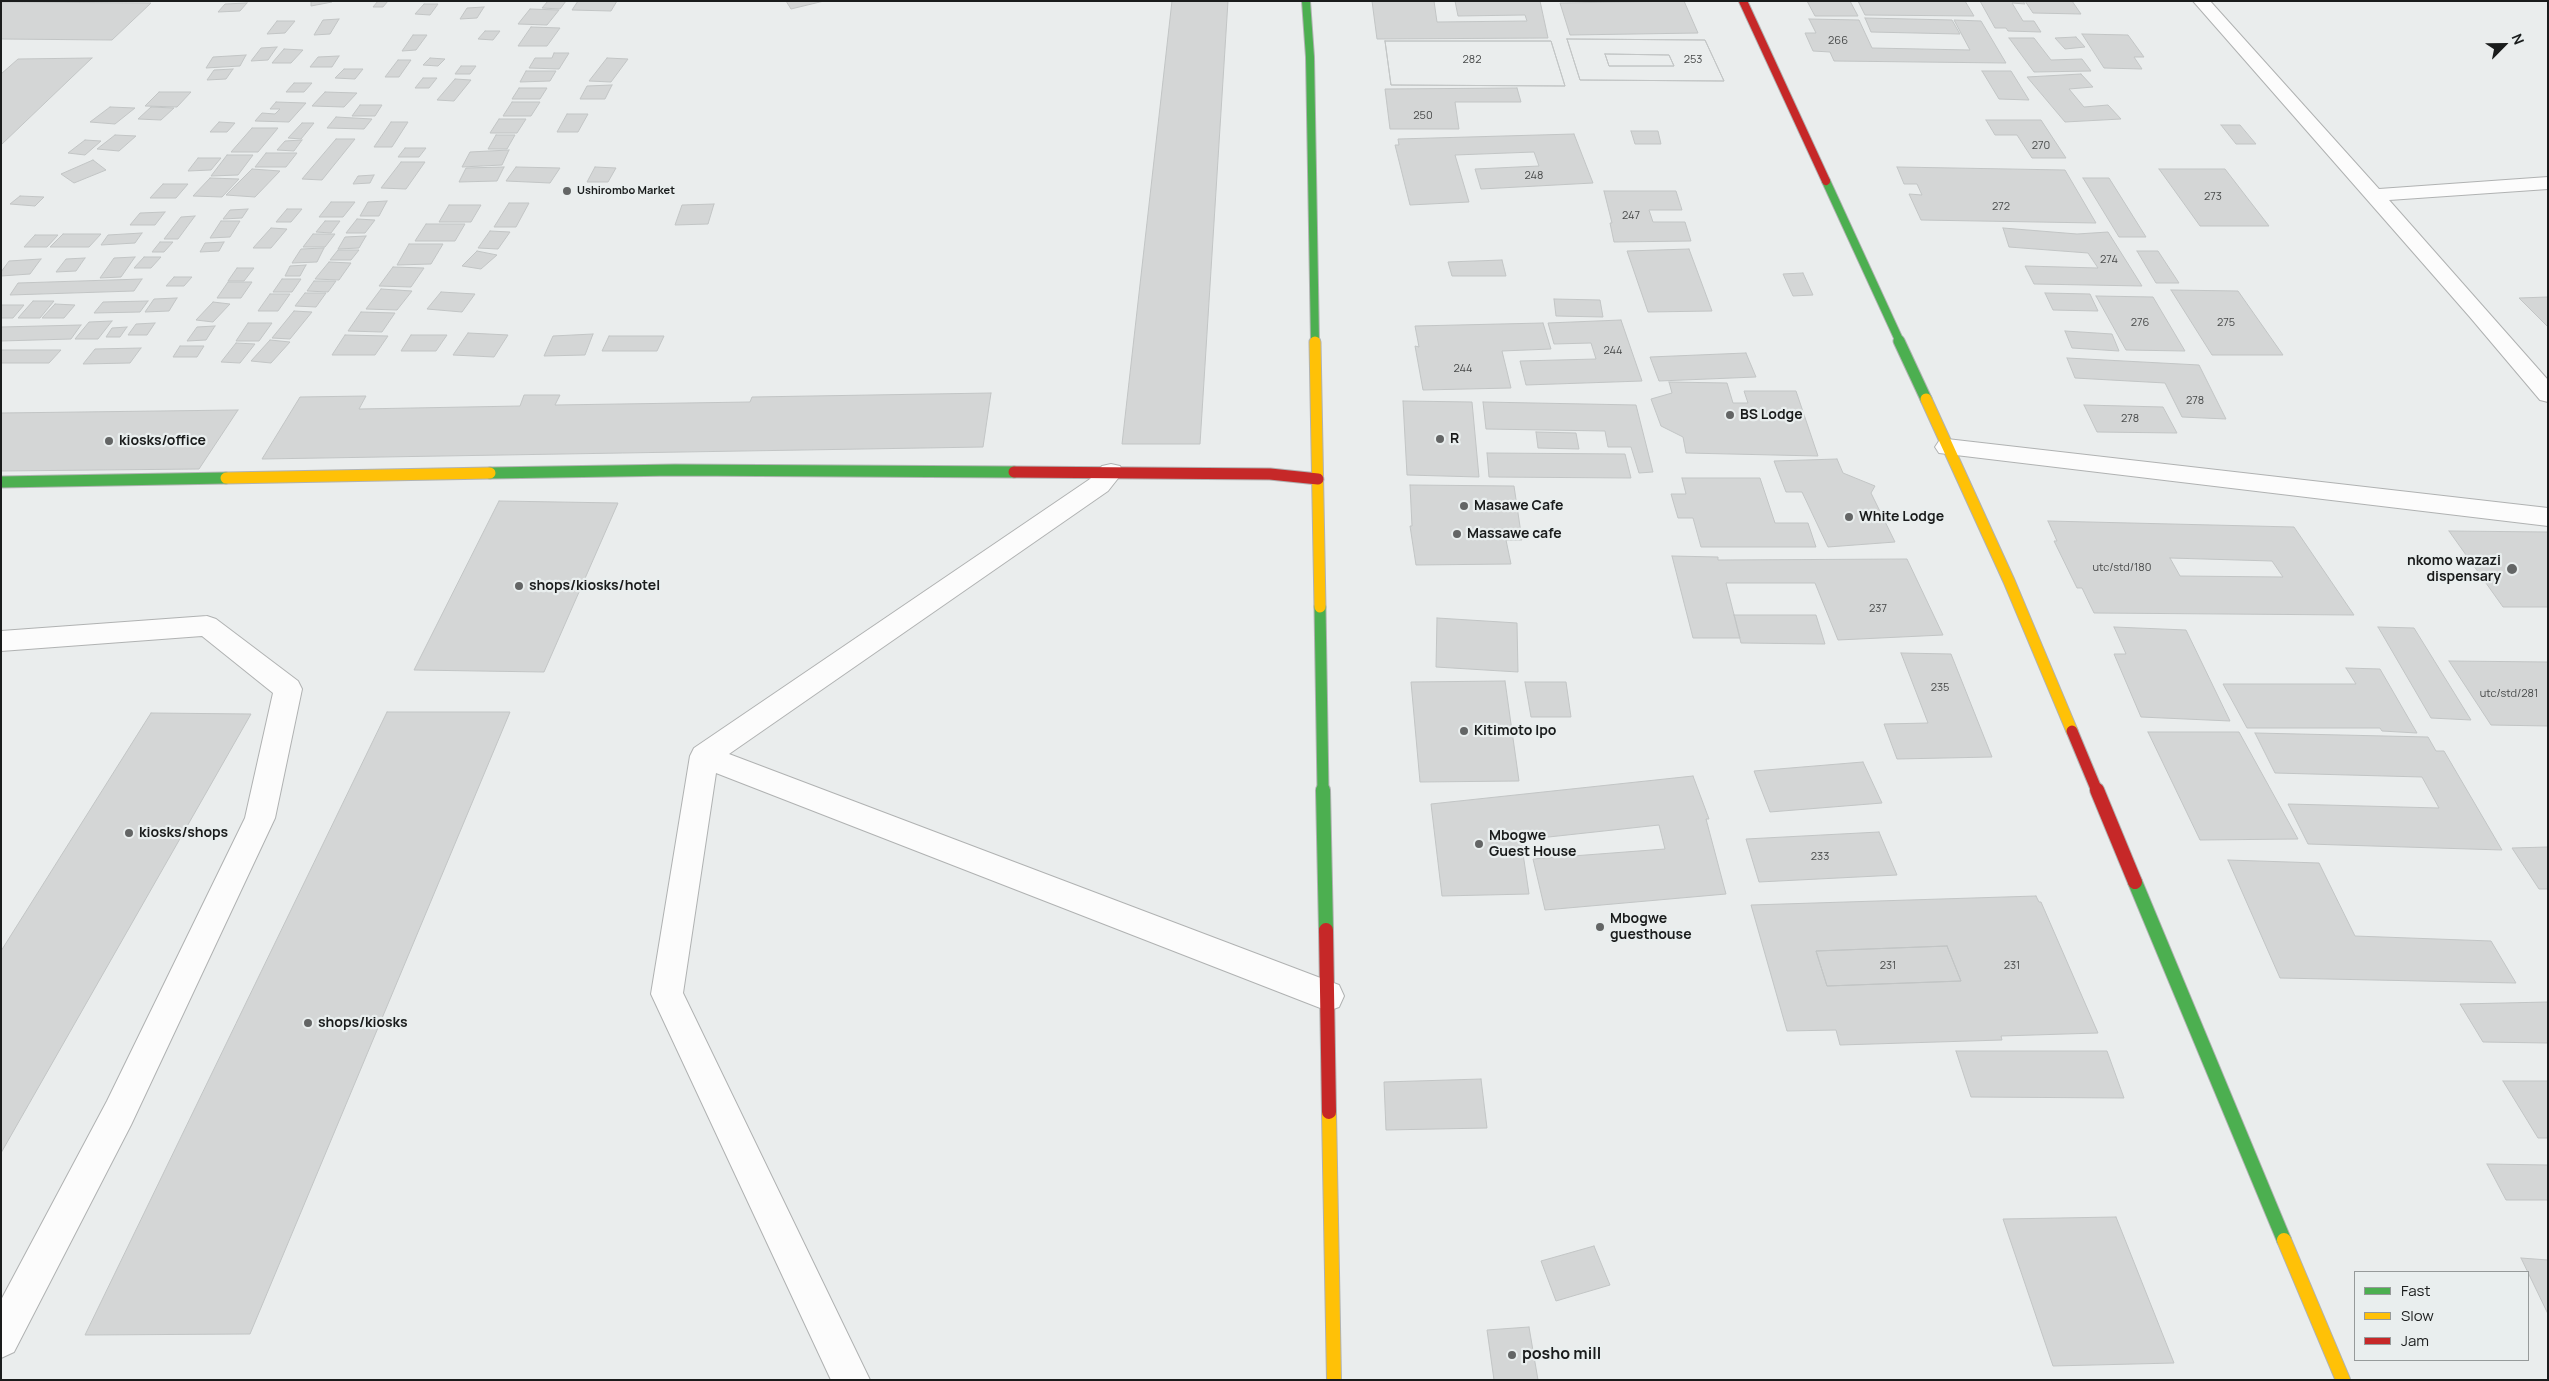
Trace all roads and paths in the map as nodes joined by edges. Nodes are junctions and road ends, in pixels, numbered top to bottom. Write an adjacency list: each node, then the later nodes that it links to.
1 (1306, 1): 9 (street)
2 (1743, 1): 7 (street)
3 (2201, 1): 5 (street)
4 (2548, 183): 5 (street)
5 (2372, 196): 6 (street)
6 (2548, 395)
7 (1947, 447): 11 (street); 18 (street)
8 (1111, 472): 9 (street); 10 (street); 13 (street)
9 (1318, 479): 14 (street)
10 (1, 482)
11 (2548, 517)
12 (1, 642): 15 (street)
13 (704, 756): 14 (street); 16 (street)
14 (1328, 996): 17 (street)
15 (1, 1339)
16 (851, 1380)
17 (1334, 1380)
18 (2343, 1380)

